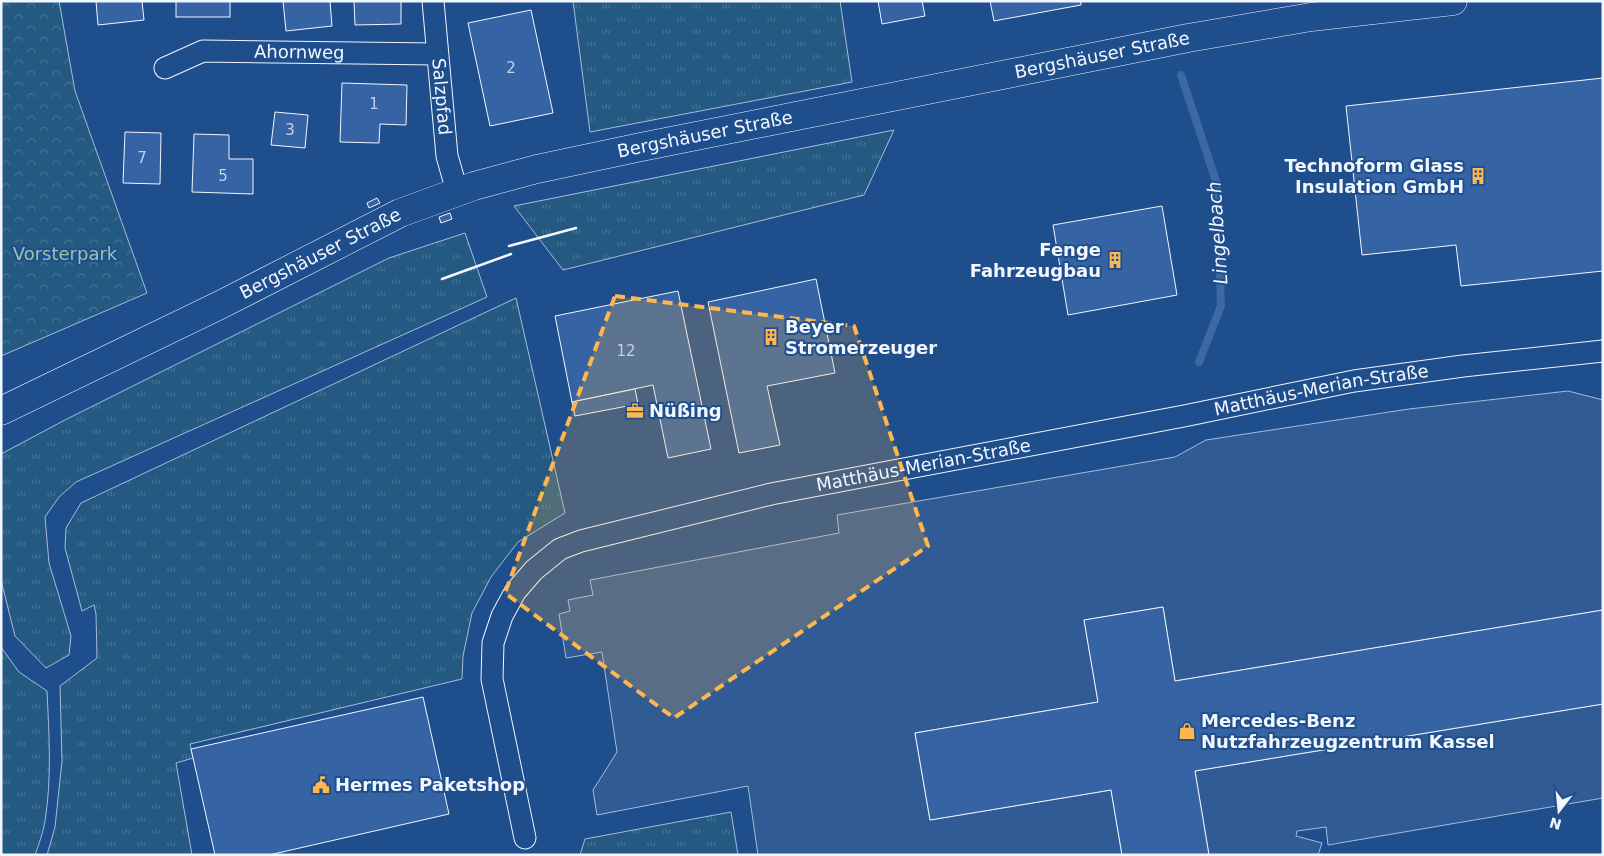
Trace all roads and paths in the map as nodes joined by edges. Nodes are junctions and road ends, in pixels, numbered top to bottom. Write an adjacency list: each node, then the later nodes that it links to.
1 (433, 1): 3 (street, Salzpfad)
2 (1453, 1): 5 (main road, Bergshäuser Straße)
3 (437, 54): 4 (street, Ahornweg); 5 (street, Salzpfad)
4 (164, 68)
5 (457, 192): 7 (main road, Bergshäuser Straße)
6 (1603, 351): 8 (street, Matthäus-Merian-Straße)
7 (1, 411)
8 (525, 838)

